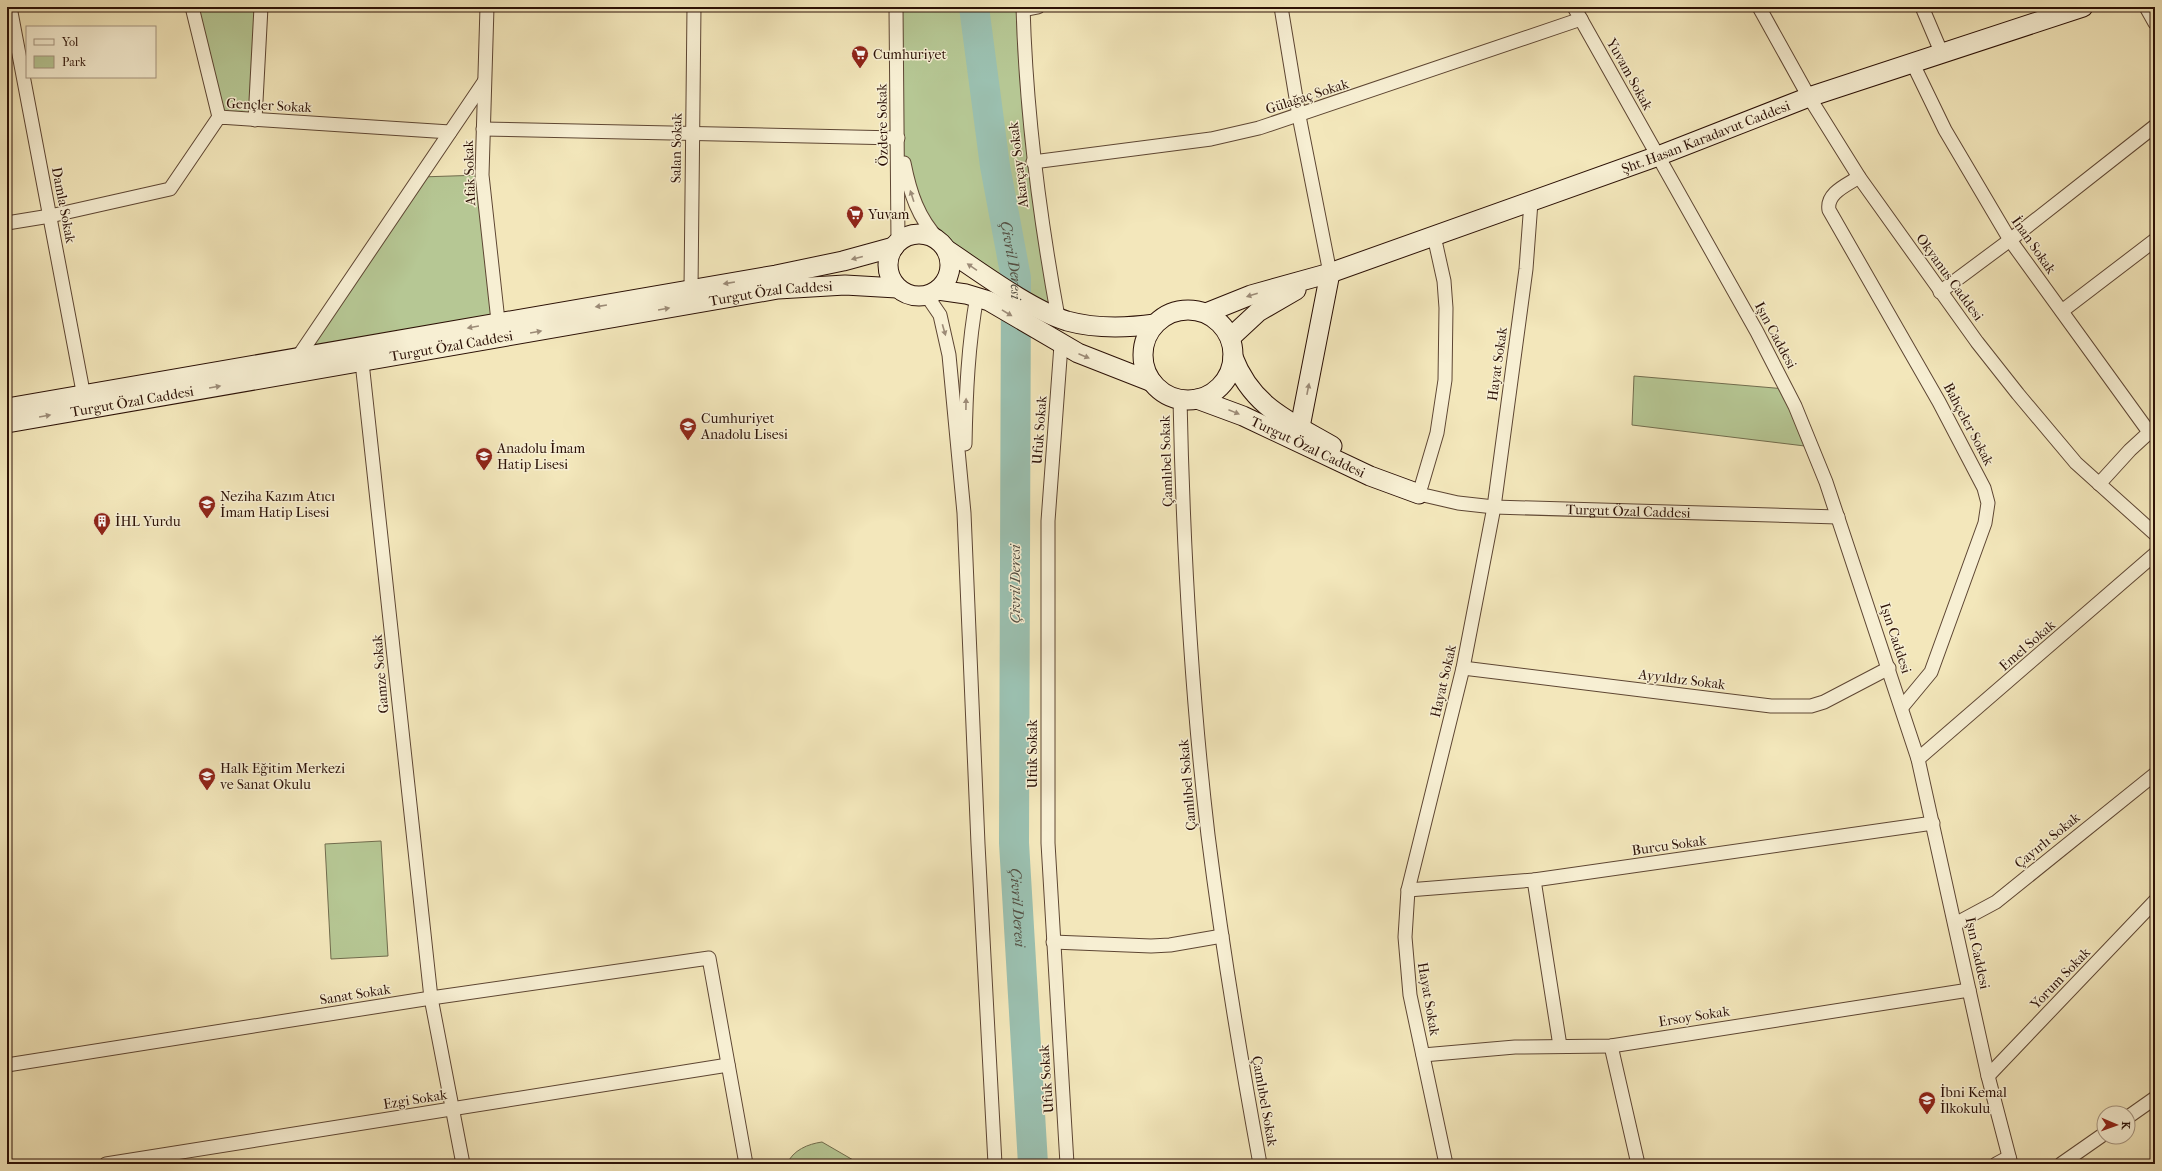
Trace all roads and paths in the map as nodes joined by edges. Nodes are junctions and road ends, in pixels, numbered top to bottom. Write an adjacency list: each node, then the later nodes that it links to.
1 (10, 7): 17 (street, Damla Sokak)
2 (192, 7): 23 (street)
3 (261, 7): 24 (street)
4 (487, 7): 20 (street, Afak Sokak)
5 (694, 7): 28 (street, Salan Sokak)
6 (896, 7): 29 (street, Özdere Sokak)
7 (1038, 7): 14 (street)
8 (1281, 7): 22 (street)
9 (1574, 7): 15 (street, Yuvam Sokak)
10 (1759, 7): 21 (street, Okyanus Caddesi)
11 (1922, 7): 18 (street)
12 (2083, 7): 18 (street, Şht. Hasan Karadavut Caddesi)
13 (2146, 7): 16 (street)
14 (1023, 8): 31 (street, Akarçay Sokak)
15 (1581, 19): 22 (street, Gülağaç Sokak); 30 (street, Yuvam Sokak)
16 (2155, 23)
17 (12, 46): 34 (street, Damla Sokak)
18 (1942, 54): 19 (street, Şht. Hasan Karadavut Caddesi)
19 (1912, 64): 21 (street, Şht. Hasan Karadavut Caddesi); 37 (street, İnan Sokak)
20 (484, 82): 26 (street, Afak Sokak); 27 (street)
21 (1809, 97): 30 (street, Şht. Hasan Karadavut Caddesi); 32 (street, Okyanus Caddesi)
22 (1299, 116): 31 (street, Gülağaç Sokak); 41 (street)
23 (219, 117): 24 (street, Gençler Sokak); 34 (street, Gençler Sokak)
24 (255, 120): 27 (street, Gençler Sokak)
25 (2155, 126): 37 (street)
26 (483, 129): 28 (street); 51 (street, Afak Sokak)
27 (450, 132): 55 (street)
28 (692, 134): 29 (street); 43 (street, Salan Sokak)
29 (898, 138): 39 (street, Özdere Sokak); 40 (street, one-way to 29)
30 (1658, 156): 33 (street, Şht. Hasan Karadavut Caddesi); 68 (street, Işın Caddesi)
31 (1034, 162): 49 (street, Akarçay Sokak)
32 (1859, 177): 44 (street, Okyanus Caddesi); 73 (street, Bahçeler Sokak)
33 (1531, 202): 36 (street, Şht. Hasan Karadavut Caddesi); 66 (street, Hayat Sokak)
34 (50, 216): 35 (street, Gençler Sokak); 59 (street, Damla Sokak)
35 (7, 223)
36 (1434, 236): 41 (street, Şht. Hasan Karadavut Caddesi); 65 (street)
37 (2010, 240): 44 (street); 47 (street, İnan Sokak)
38 (2155, 240): 47 (street)
39 (896, 244): 40 (street); 42 (street); 43 (street, Turgut Özal Caddesi, one-way to 43)
40 (943, 245): 45 (street); 49 (street, one-way to 40)
41 (1330, 273): 48 (street, one-way to 48); 52 (street); 62 (street, one-way to 41)
42 (897, 288): 45 (street); 51 (street, Turgut Özal Caddesi, one-way to 42)
43 (690, 289): 51 (street, Turgut Özal Caddesi, one-way to 51)
44 (1940, 292): 64 (street, Okyanus Caddesi)
45 (933, 293): 46 (street); 67 (street, one-way to 67)
46 (983, 299): 53 (street, one-way to 53); 67 (street, one-way to 46)
47 (2062, 311): 63 (street, İnan Sokak)
48 (1206, 313): 50 (street); 52 (street)
49 (1058, 317): 50 (street)
50 (1155, 324): 57 (street)
51 (500, 330): 54 (street, Turgut Özal Caddesi)
52 (1230, 338): 56 (street)
53 (1061, 345): 57 (street, one-way to 57); 82 (street, Ufuk Sokak)
54 (361, 355): 55 (street, Turgut Özal Caddesi); 59 (street, Turgut Özal Caddesi, one-way to 54); 84 (street, Gamze Sokak)
55 (298, 357): 59 (street, Turgut Özal Caddesi)
56 (1233, 357): 58 (street); 62 (street, Turgut Özal Caddesi)
57 (1152, 382): 58 (street)
58 (1189, 399): 65 (street, Turgut Özal Caddesi, one-way to 65); 81 (street, Çamlıbel Sokak)
59 (85, 402): 60 (street, Turgut Özal Caddesi); 61 (street, Turgut Özal Caddesi, one-way to 59)
60 (7, 408)
61 (7, 423)
62 (1300, 427): 65 (street, Turgut Özal Caddesi)
63 (2152, 430): 64 (street)
64 (2099, 484): 69 (street, Okyanus Caddesi)
65 (1419, 494): 66 (street, Turgut Özal Caddesi)
66 (1494, 507): 68 (street, Turgut Özal Caddesi); 71 (street, Hayat Sokak)
67 (964, 513): 99 (street)
68 (1838, 517): 72 (street, Işın Caddesi)
69 (2155, 534)
70 (2155, 554): 74 (street, Emel Sokak)
71 (1463, 668): 72 (street, Ayyıldız Sokak); 78 (street, Hayat Sokak)
72 (1889, 668): 73 (street, Işın Caddesi)
73 (1902, 707): 74 (street, Işın Caddesi)
74 (1918, 759): 76 (street, Işın Caddesi)
75 (2155, 774): 80 (street, Çayırlı Sokak)
76 (1934, 823): 77 (street, Burcu Sokak); 80 (street, Işın Caddesi)
77 (1534, 880): 78 (street, Burcu Sokak); 85 (street)
78 (1408, 890): 87 (street, Hayat Sokak)
79 (2155, 901): 90 (street, Yorum Sokak)
80 (1955, 924): 83 (street, Işın Caddesi)
81 (1222, 936): 82 (street); 101 (street, Çamlıbel Sokak)
82 (1053, 942): 100 (street, Ufuk Sokak)
83 (1969, 990): 86 (street, Ersoy Sokak); 90 (street, Işın Caddesi)
84 (431, 998): 88 (street, Sanat Sokak); 89 (street, Sanat Sokak); 92 (street, Gamze Sokak)
85 (1560, 1046): 86 (street, Ersoy Sokak); 87 (street, Ersoy Sokak)
86 (1611, 1046): 103 (street)
87 (1423, 1055): 102 (street, Hayat Sokak)
88 (7, 1065)
89 (728, 1066): 92 (street, Ezgi Sokak); 98 (street)
90 (1988, 1076): 95 (street, Işın Caddesi)
91 (2155, 1098): 93 (street)
92 (452, 1109): 96 (street, Ezgi Sokak); 97 (street, Gamze Sokak)
93 (2136, 1111)
94 (2096, 1140): 105 (street)
95 (2010, 1161): 104 (street)
96 (106, 1164)
97 (463, 1164)
98 (746, 1164)
99 (995, 1164)
100 (1067, 1164)
101 (1260, 1164)
102 (1446, 1164)
103 (1638, 1164)
104 (1996, 1164)
105 (2061, 1164)

